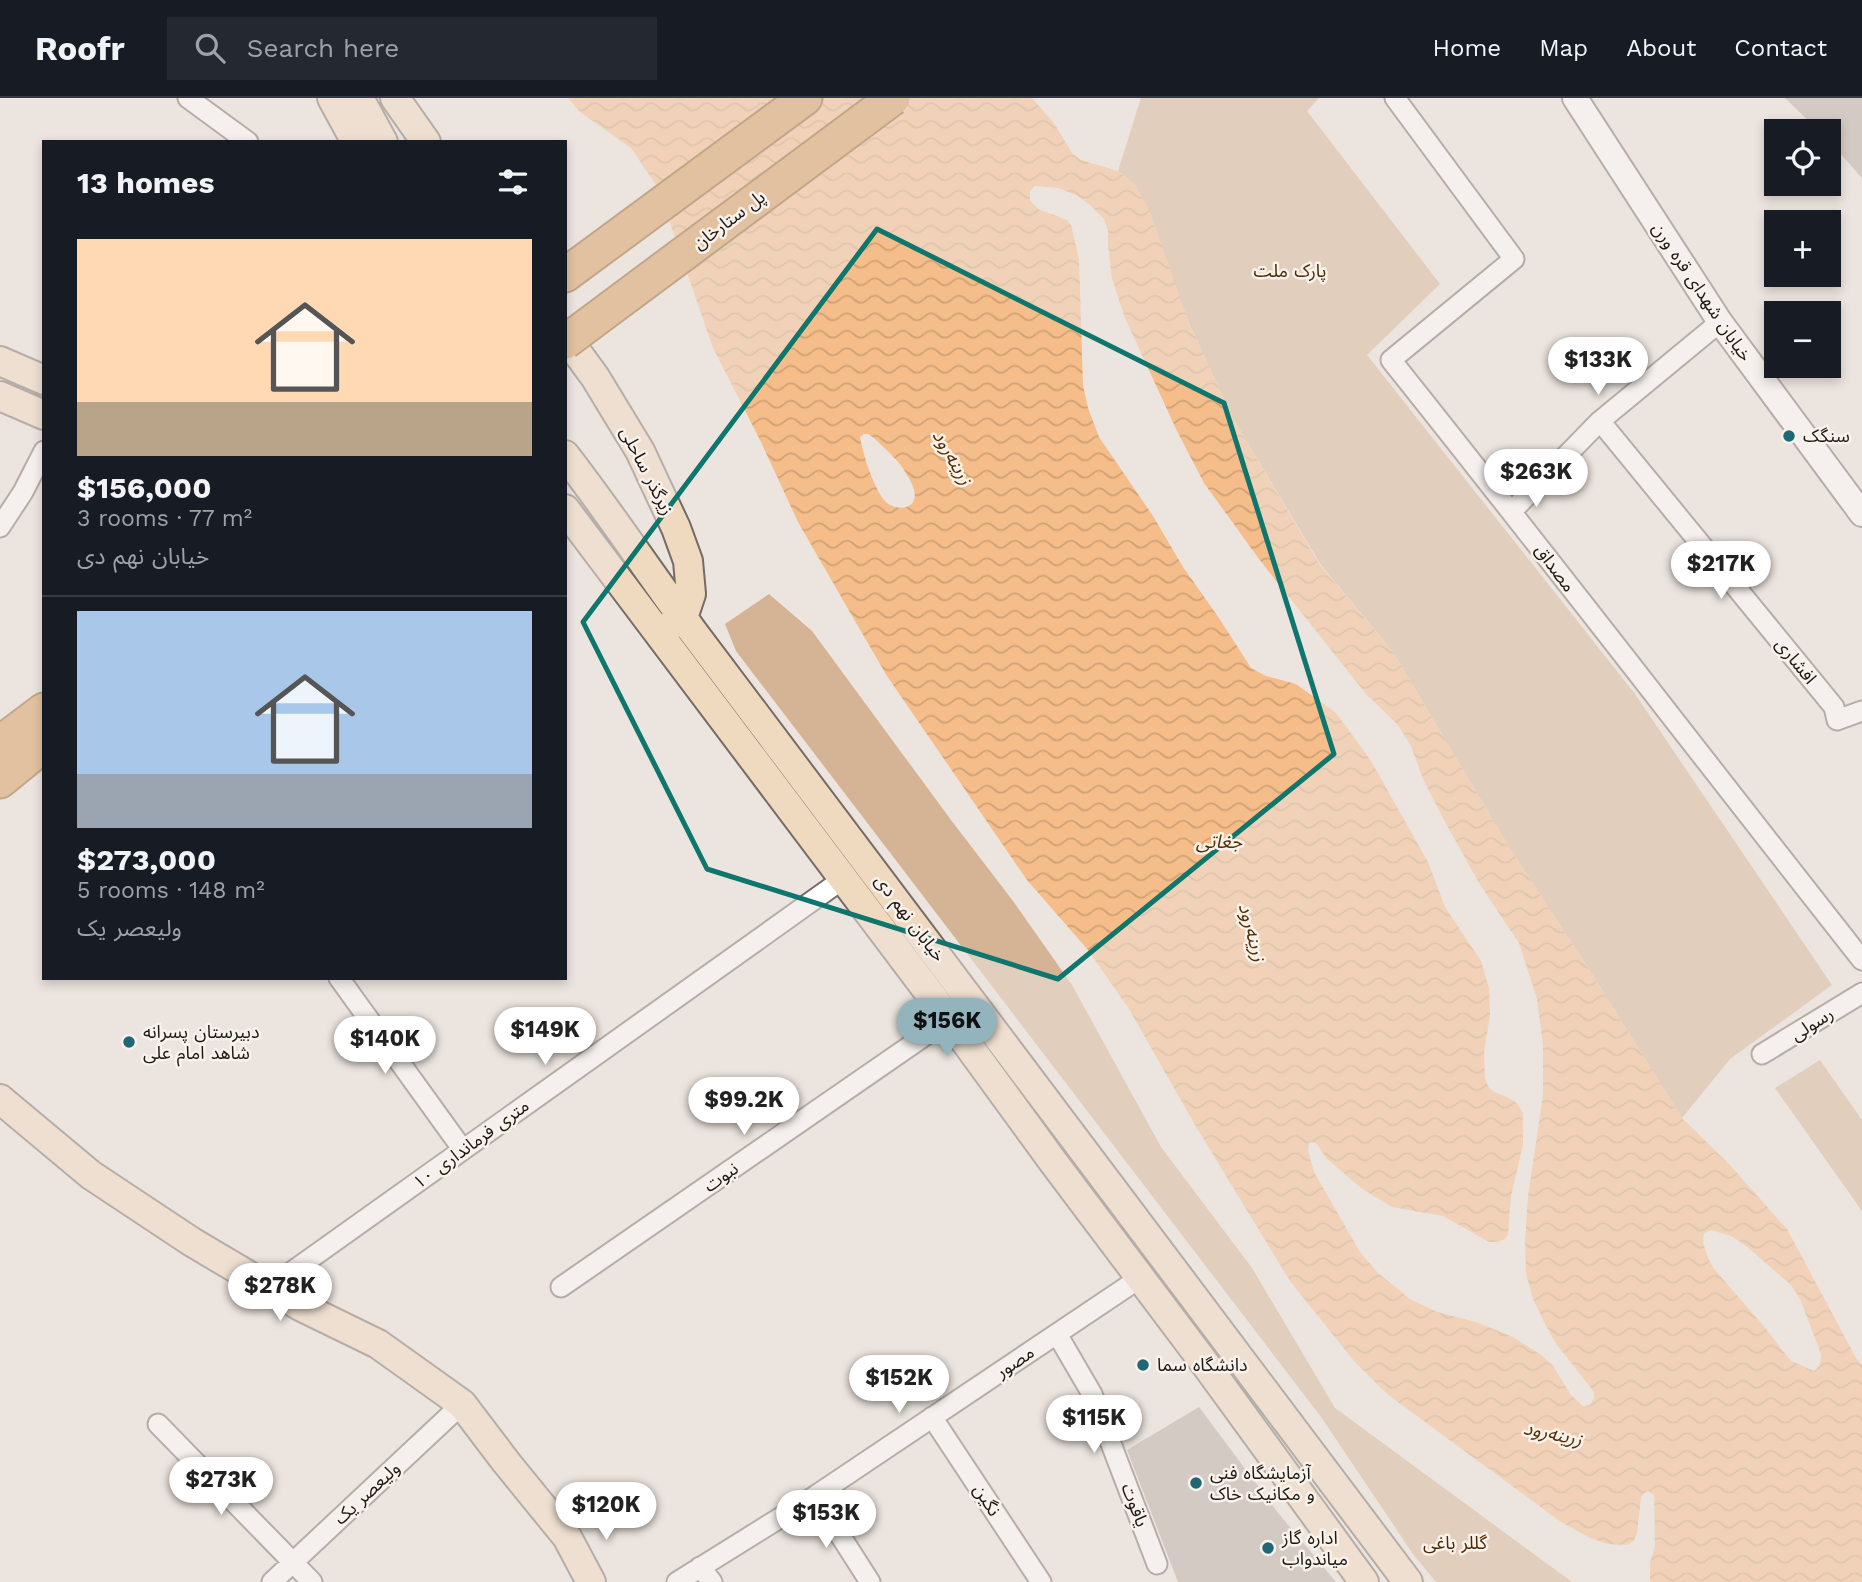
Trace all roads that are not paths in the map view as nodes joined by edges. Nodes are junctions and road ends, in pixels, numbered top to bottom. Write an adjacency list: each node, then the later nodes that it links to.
1 (188, 98): 9 (street)
2 (332, 98): 10 (main road)
3 (359, 98): 11 (main road)
4 (395, 98): 12 (main road)
5 (805, 98): 13 (highway)
6 (893, 98): 16 (highway, پل ستارخان, bridge)
7 (1395, 98): 25 (street, مصداق)
8 (1575, 98): 14 (street, خیابان شهدای قره ورن)
9 (245, 140)
10 (355, 140)
11 (382, 140)
12 (425, 140)
13 (567, 274)
14 (1720, 323): 21 (street); 24 (street, خیابان شهدای قره ورن)
15 (567, 340): 28 (main road, زیرگذر ساحلی)
16 (567, 341)
17 (0, 362): 18 (main road)
18 (42, 379)
19 (0, 396): 20 (main road)
20 (42, 414)
21 (1600, 421): 25 (street); 31 (street, افشاری)
22 (42, 455): 27 (street)
23 (567, 458): 28 (main road, خیابان نهم دی)
24 (1860, 509)
25 (1512, 511): 36 (street, مصداق)
26 (567, 512): 29 (main road, خیابان نهم دی)
27 (0, 527)
28 (683, 618): 29 (main road); 43 (main road, خیابان نهم دی)
29 (658, 633): 35 (main road, خیابان نهم دی)
30 (42, 711): 32 (highway)
31 (1862, 711)
32 (0, 743)
33 (42, 747): 34 (highway)
34 (0, 781)
35 (843, 878): 39 (main road, خیابان نهم دی); 42 (street, ۱۰ متری فرمانداری)
36 (1862, 960)
37 (341, 980): 42 (street)
38 (1862, 993): 40 (street, رسولی)
39 (949, 1019): 44 (main road, خیابان نهم دی); 45 (street, نبوت)
40 (1762, 1054)
41 (0, 1099): 46 (main road)
42 (463, 1150): 46 (street, ۱۰ متری فرمانداری)
43 (1167, 1259): 44 (main road); 64 (main road, خیابان نهم دی)
44 (1140, 1278): 47 (street, مصور); 63 (main road, خیابان نهم دی)
45 (561, 1287)
46 (269, 1288): 48 (main road)
47 (1056, 1334): 49 (street, مصور); 54 (street, یاقوت)
48 (462, 1404): 52 (main road); 53 (street, ولیعصر یک)
49 (932, 1417): 51 (street, مصور); 62 (street, نگین)
50 (158, 1424): 53 (street)
51 (815, 1496): 55 (street, مصور); 61 (street)
52 (567, 1537): 58 (main road); 59 (main road)
53 (294, 1562): 56 (street, ولیعصر یک); 57 (street)
54 (1157, 1564)
55 (706, 1575): 60 (street, مصور)
56 (272, 1582)
57 (312, 1582)
58 (591, 1582)
59 (610, 1582)
60 (677, 1582)
61 (870, 1582)
62 (1041, 1582)
63 (1364, 1582)
64 (1408, 1582)

